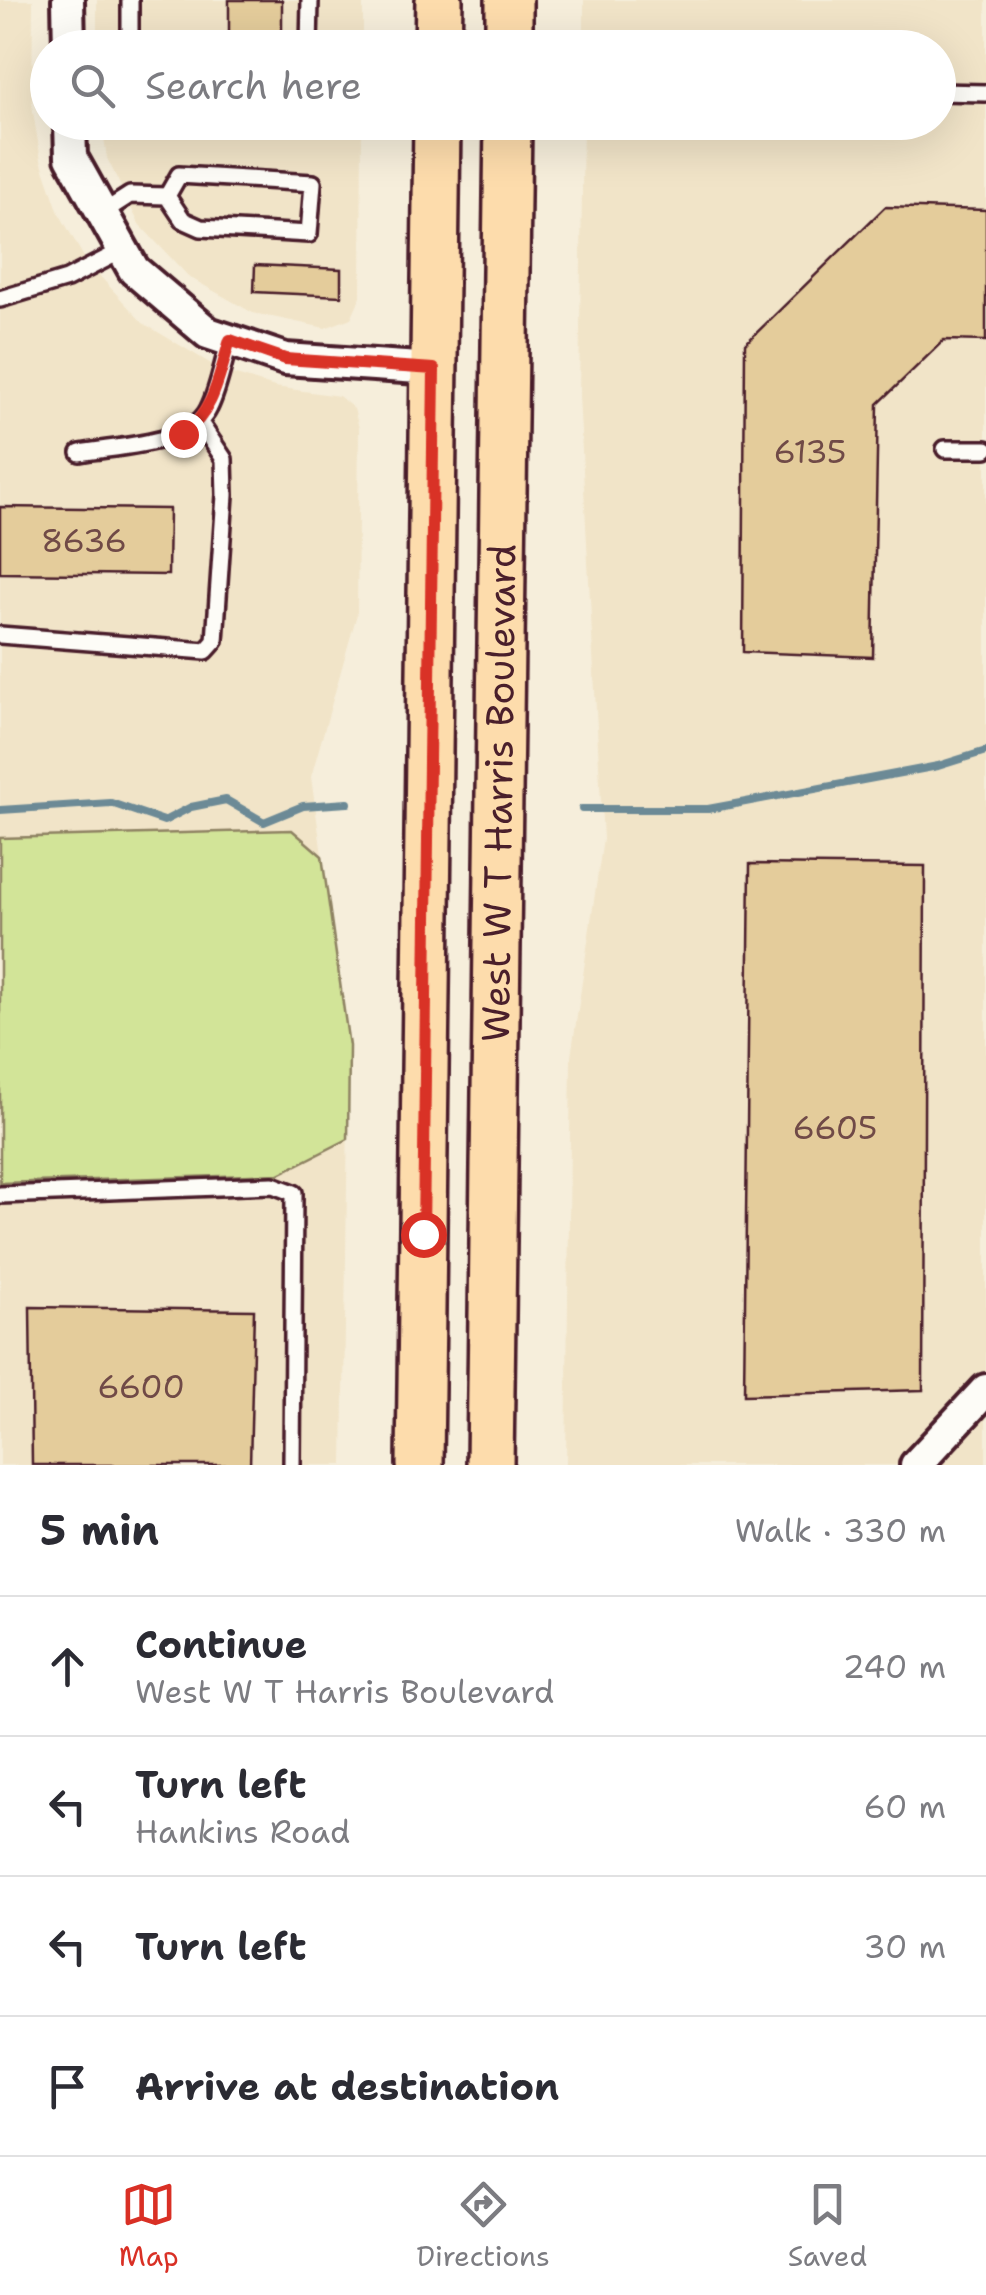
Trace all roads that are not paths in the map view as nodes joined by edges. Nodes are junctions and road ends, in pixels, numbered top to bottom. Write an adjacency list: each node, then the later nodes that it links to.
1 (68, 0): 6 (street)
2 (130, 0): 7 (lane)
3 (310, 0): 8 (lane)
4 (439, 0): 9 (main road)
5 (509, 0): 10 (main road)
6 (69, 30)
7 (130, 30)
8 (309, 30)
9 (438, 30)
10 (508, 30)
11 (956, 92): 12 (lane)
12 (986, 93)
13 (71, 140): 17 (street)
14 (437, 140): 21 (main road, West W T Harris Boulevard)
15 (508, 140): 31 (main road, West W T Harris Boulevard)
16 (167, 196): 16 (lane); 17 (lane)
17 (102, 212): 18 (street)
18 (123, 250): 19 (lane); 20 (street)
19 (0, 299)
20 (230, 340): 21 (street); 22 (lane)
21 (434, 369): 30 (main road, West W T Harris Boulevard)
22 (200, 422): 25 (lane); 26 (lane)
23 (945, 449): 24 (lane)
24 (986, 449)
25 (80, 453)
26 (0, 634)
27 (0, 1195): 29 (lane)
28 (986, 1390): 32 (street)
29 (292, 1465)
30 (420, 1465)
31 (490, 1465)
32 (916, 1465)

